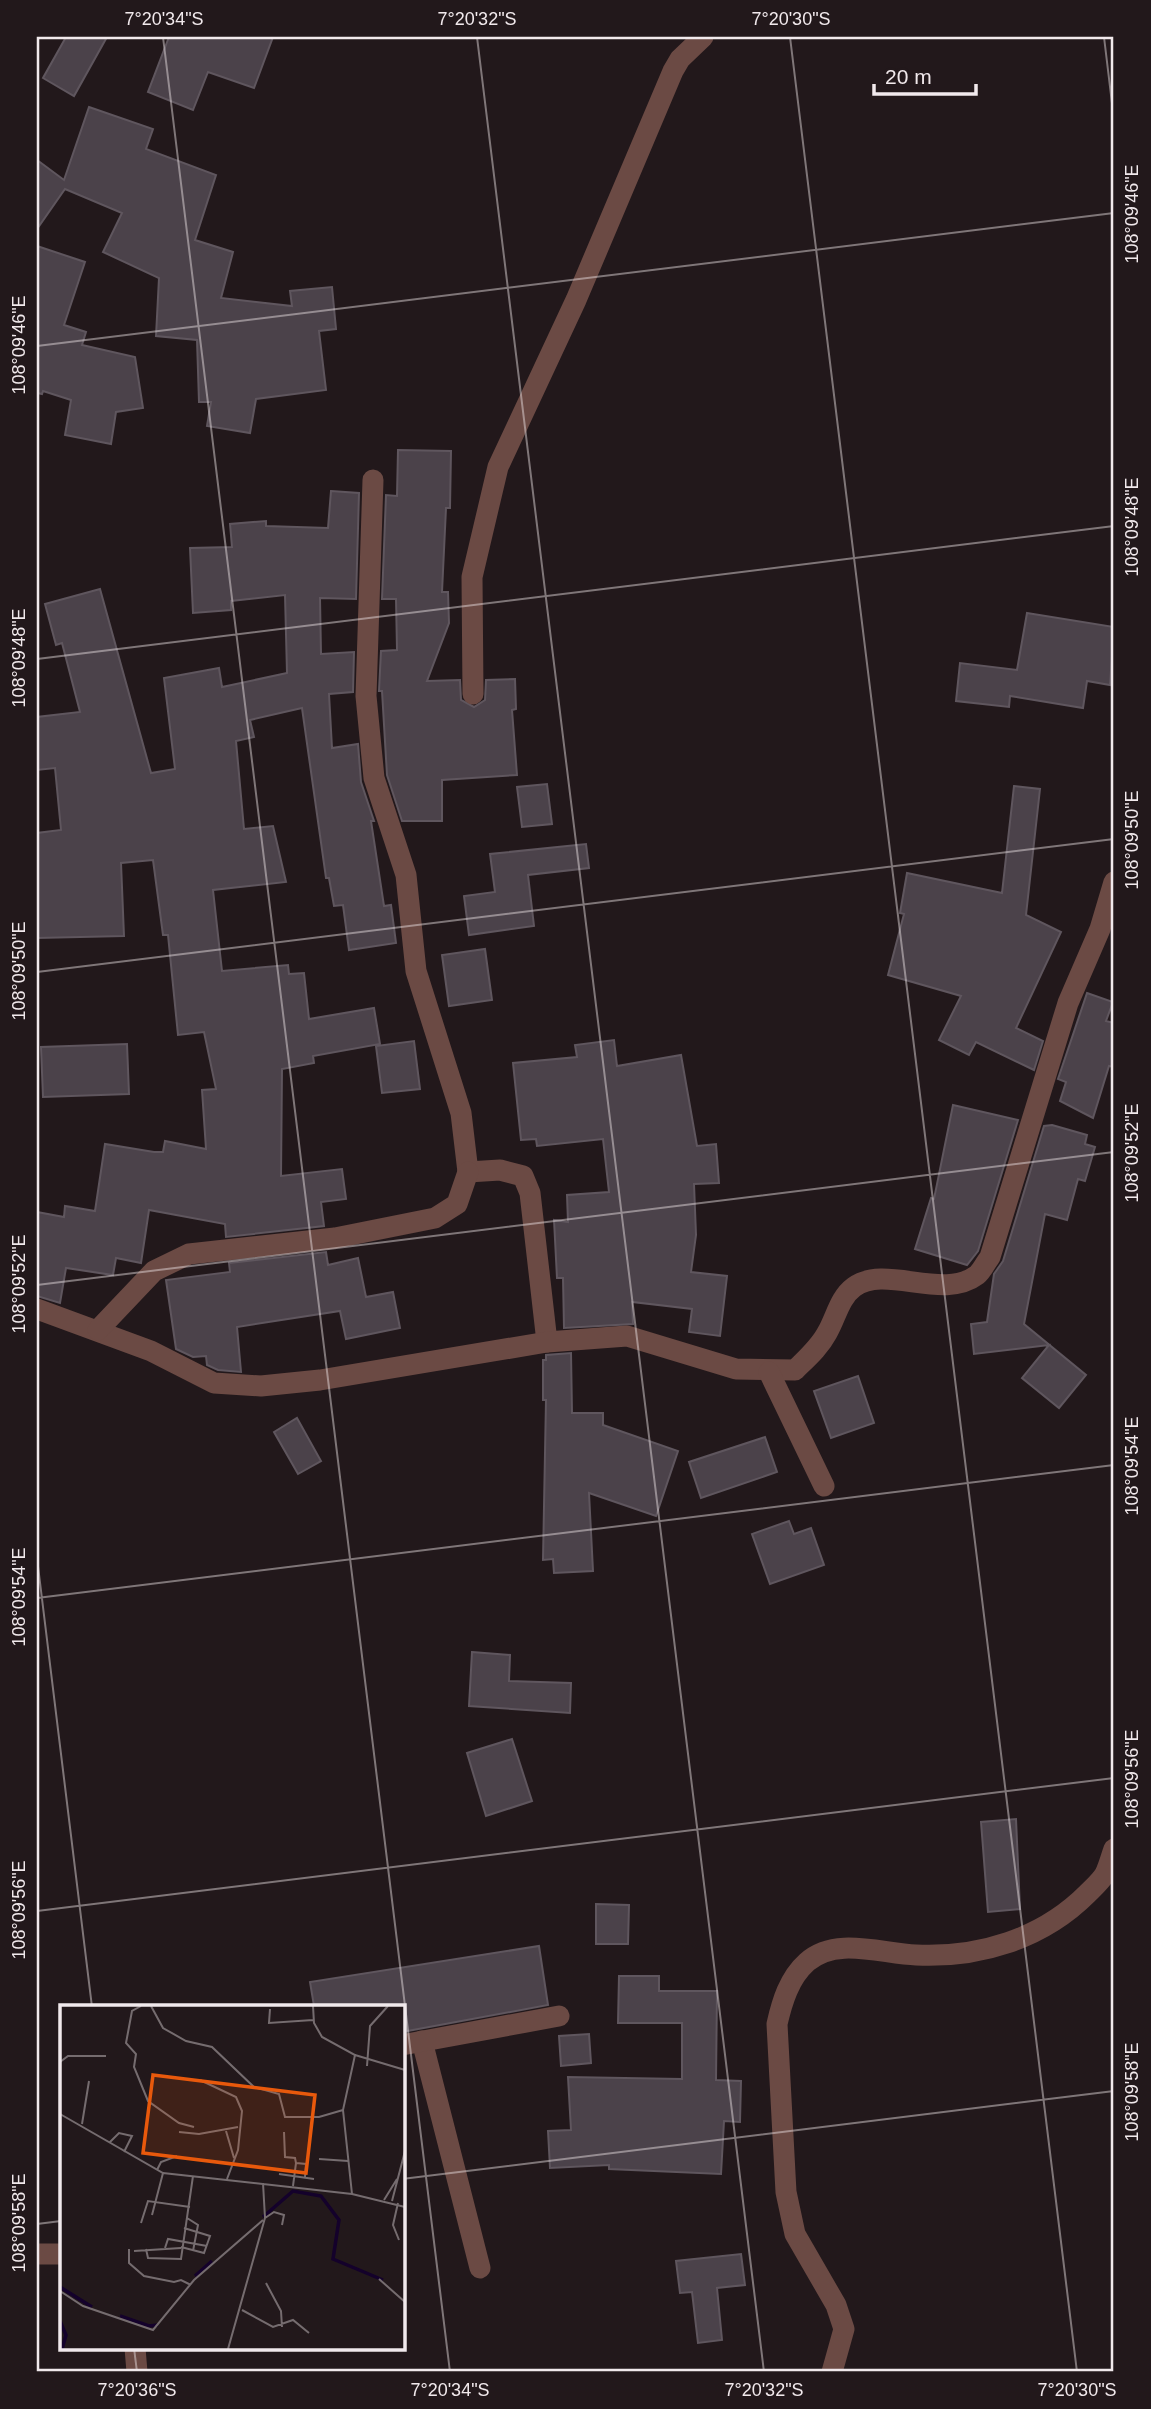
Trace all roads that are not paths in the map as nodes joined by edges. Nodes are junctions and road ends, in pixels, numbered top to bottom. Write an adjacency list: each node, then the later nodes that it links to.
1 (703, 37): 3 (street)
2 (373, 480): 5 (street)
3 (473, 694)
4 (1114, 882): 9 (street)
5 (468, 1172): 7 (street); 8 (street)
6 (37, 1309): 7 (street)
7 (98, 1331): 8 (street)
8 (547, 1342): 9 (street)
9 (769, 1372): 10 (street)
10 (824, 1486)
11 (1114, 1849): 19 (street)
12 (559, 2016): 13 (street)
13 (412, 2043): 16 (street)
14 (37, 2254): 15 (street)
15 (60, 2254)
16 (480, 2268)
17 (135, 2350): 18 (street)
18 (137, 2372)
19 (832, 2372)

